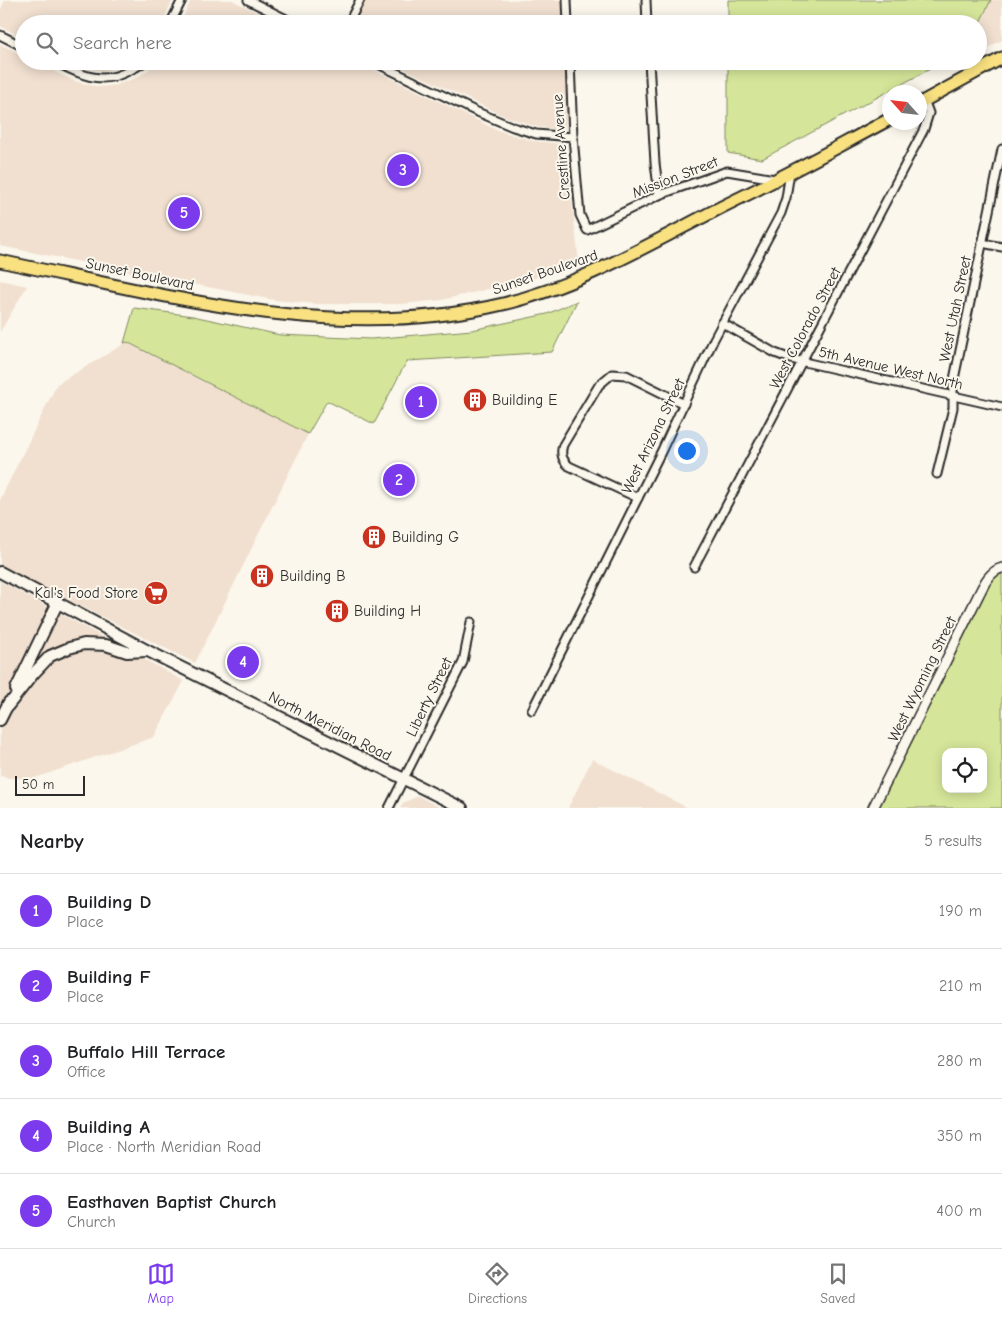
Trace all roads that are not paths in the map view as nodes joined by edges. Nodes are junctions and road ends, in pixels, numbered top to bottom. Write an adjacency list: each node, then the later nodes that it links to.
1 (182, 0): 6 (street)
2 (248, 0): 7 (street)
3 (360, 0): 8 (street)
4 (567, 0): 9 (street)
5 (646, 0): 10 (street)
6 (174, 15)
7 (278, 15)
8 (352, 15)
9 (568, 15)
10 (647, 15)
11 (0, 35): 12 (street)
12 (15, 42)
13 (1002, 58): 14 (main road)
14 (987, 66)
15 (72, 70): 16 (street)
16 (130, 70)
17 (391, 70): 24 (street)
18 (570, 70): 24 (street, Crestline Avenue)
19 (650, 70): 28 (street)
20 (980, 70): 21 (main road)
21 (927, 98)
22 (882, 123): 26 (main road, Sunset Boulevard)
23 (923, 130): 34 (street, West Colorado Street)
24 (573, 137): 29 (street, Crestline Avenue)
25 (1002, 149): 30 (street, West Utah Street)
26 (790, 172): 27 (main road, Sunset Boulevard); 33 (street, West Arizona Street)
27 (778, 179): 28 (street, Mission Street); 32 (main road, Sunset Boulevard)
28 (659, 195): 29 (street, Mission Street)
29 (587, 230)
30 (982, 243): 31 (street); 35 (street, West Utah Street)
31 (1002, 247)
32 (0, 261)
33 (722, 323): 34 (street, 5th Avenue West North); 36 (street, West Arizona Street)
34 (803, 362): 35 (street, 5th Avenue West North); 40 (street, West Colorado Street)
35 (953, 396): 37 (street, 5th Avenue West North); 38 (street, West Utah Street)
36 (684, 404): 39 (street, West Arizona Street); 39 (street)
37 (1002, 407)
38 (937, 474)
39 (638, 498): 47 (street, West Arizona Street)
40 (694, 568)
41 (1002, 568): 52 (street, West Wyoming Street)
42 (0, 572): 43 (main road, North Meridian Road)
43 (58, 602): 45 (main road, North Meridian Road); 46 (main road)
44 (471, 622): 49 (street, Liberty Street)
45 (148, 650): 46 (main road); 49 (main road, North Meridian Road)
46 (6, 707): 48 (main road)
47 (532, 710)
48 (0, 720)
49 (404, 780): 50 (street, Liberty Street); 51 (main road, North Meridian Road)
50 (389, 808)
51 (462, 808)
52 (873, 808)

